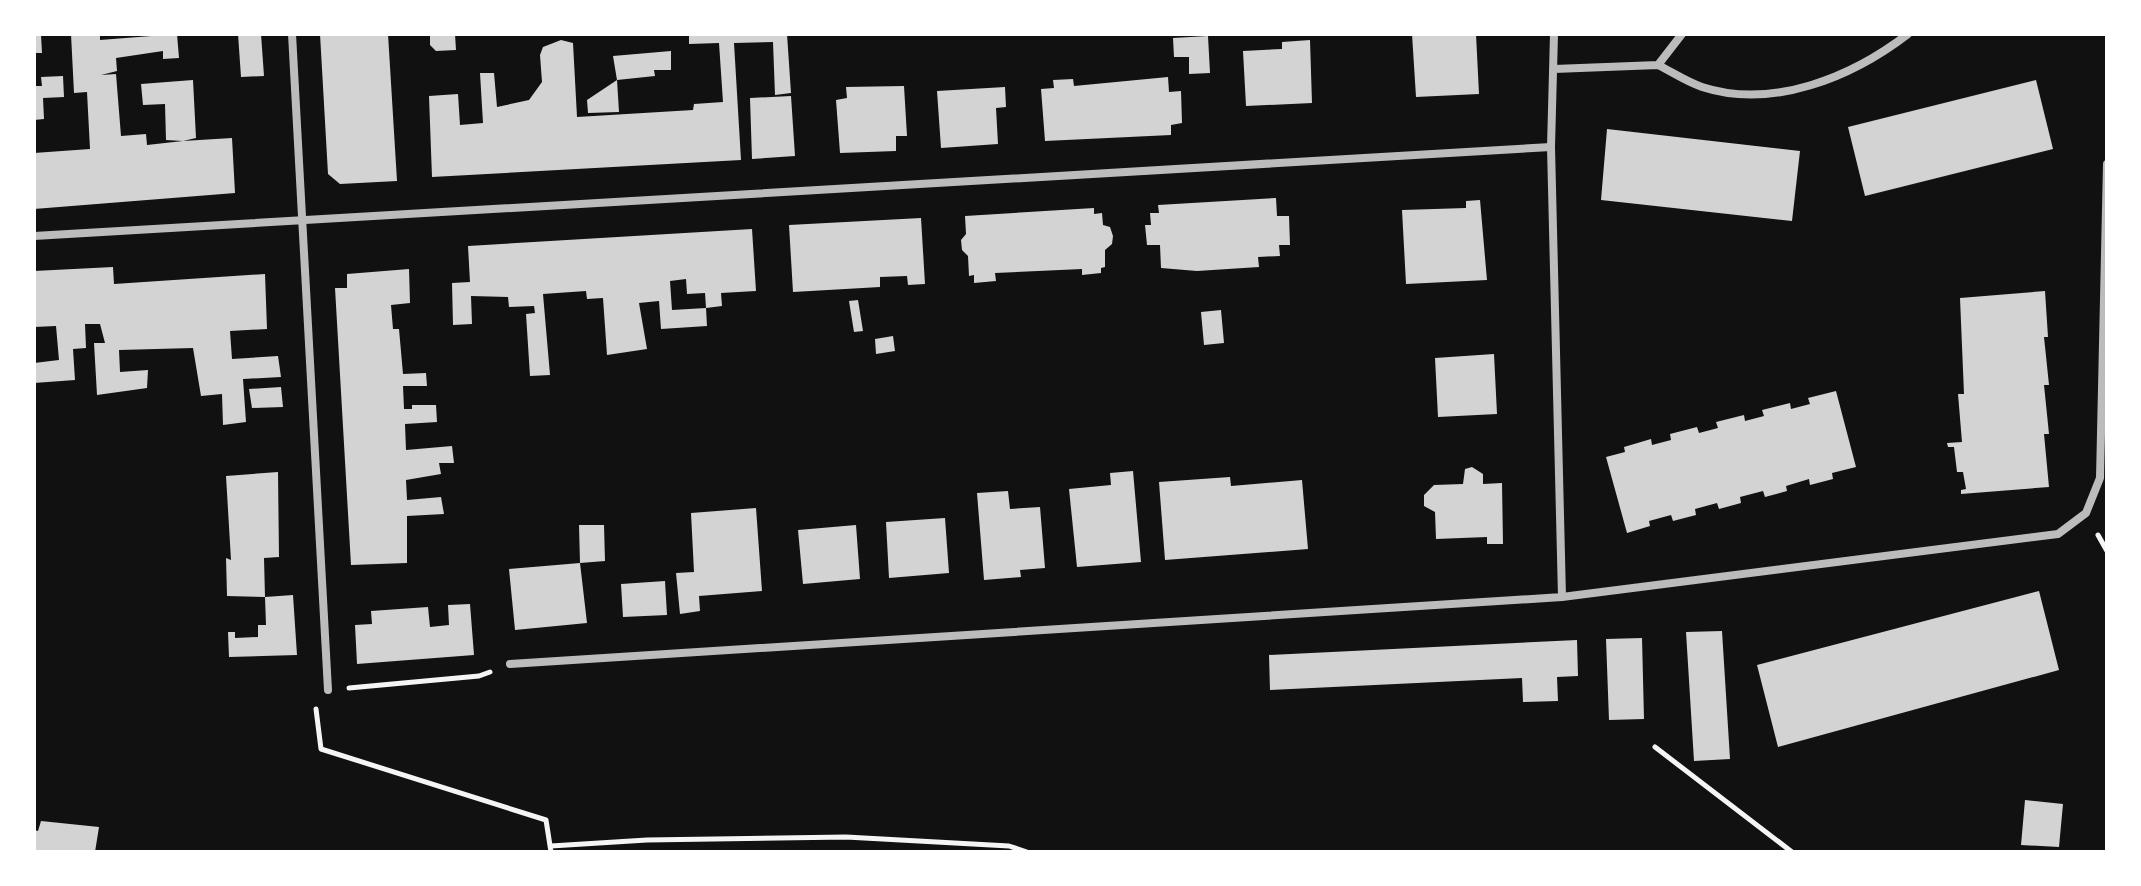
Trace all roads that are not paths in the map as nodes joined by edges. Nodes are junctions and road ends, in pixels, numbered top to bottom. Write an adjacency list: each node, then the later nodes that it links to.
1 (292, 34): 9 (street)
2 (1554, 34): 6 (street)
3 (1682, 34): 5 (street)
4 (1908, 34): 5 (street)
5 (1658, 65): 6 (street)
6 (1554, 69): 7 (street)
7 (1551, 147): 9 (street); 11 (street)
8 (2107, 164): 11 (street)
9 (304, 218): 10 (street); 13 (street)
10 (34, 236)
11 (1562, 597): 12 (street)
12 (510, 664)
13 (328, 690)

